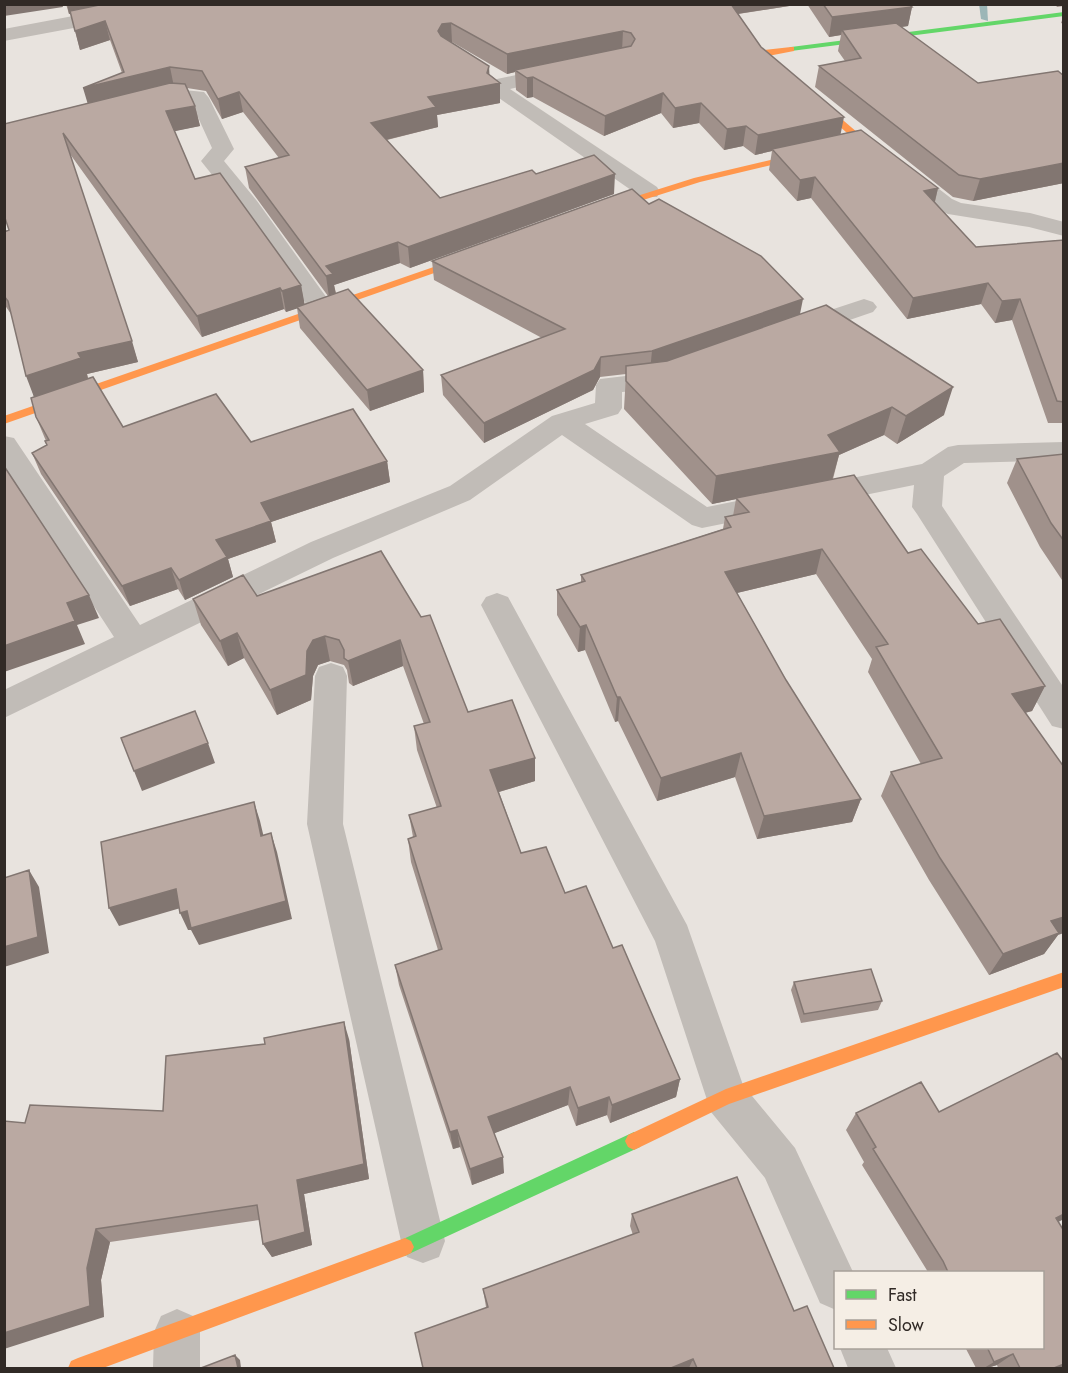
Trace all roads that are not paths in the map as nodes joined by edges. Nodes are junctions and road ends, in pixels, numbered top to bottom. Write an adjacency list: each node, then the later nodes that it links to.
1 (170, 4): 2 (street)
2 (102, 11): 4 (street)
3 (1064, 14): 7 (street)
4 (4, 35)
5 (579, 68): 8 (street)
6 (128, 108): 13 (street)
7 (862, 141): 8 (street); 10 (street)
8 (649, 192): 9 (street)
9 (582, 217)
10 (1064, 229)
11 (492, 249): 13 (street)
12 (864, 307): 14 (street)
13 (323, 310): 16 (street)
14 (776, 338)
15 (698, 365): 17 (street)
16 (4, 420)
17 (562, 422): 20 (street); 22 (street)
18 (4, 445): 22 (street)
19 (1064, 451): 20 (street)
20 (930, 472): 25 (street)
21 (497, 605): 27 (street)
22 (134, 642): 24 (street)
23 (331, 676): 28 (street)
24 (4, 705)
25 (1064, 716)
26 (1064, 980): 27 (street)
27 (726, 1096): 28 (street); 29 (street)
28 (423, 1241): 31 (street)
29 (834, 1283)
30 (864, 1349): 33 (street)
31 (176, 1350): 32 (street)
32 (78, 1368)
33 (872, 1368)

